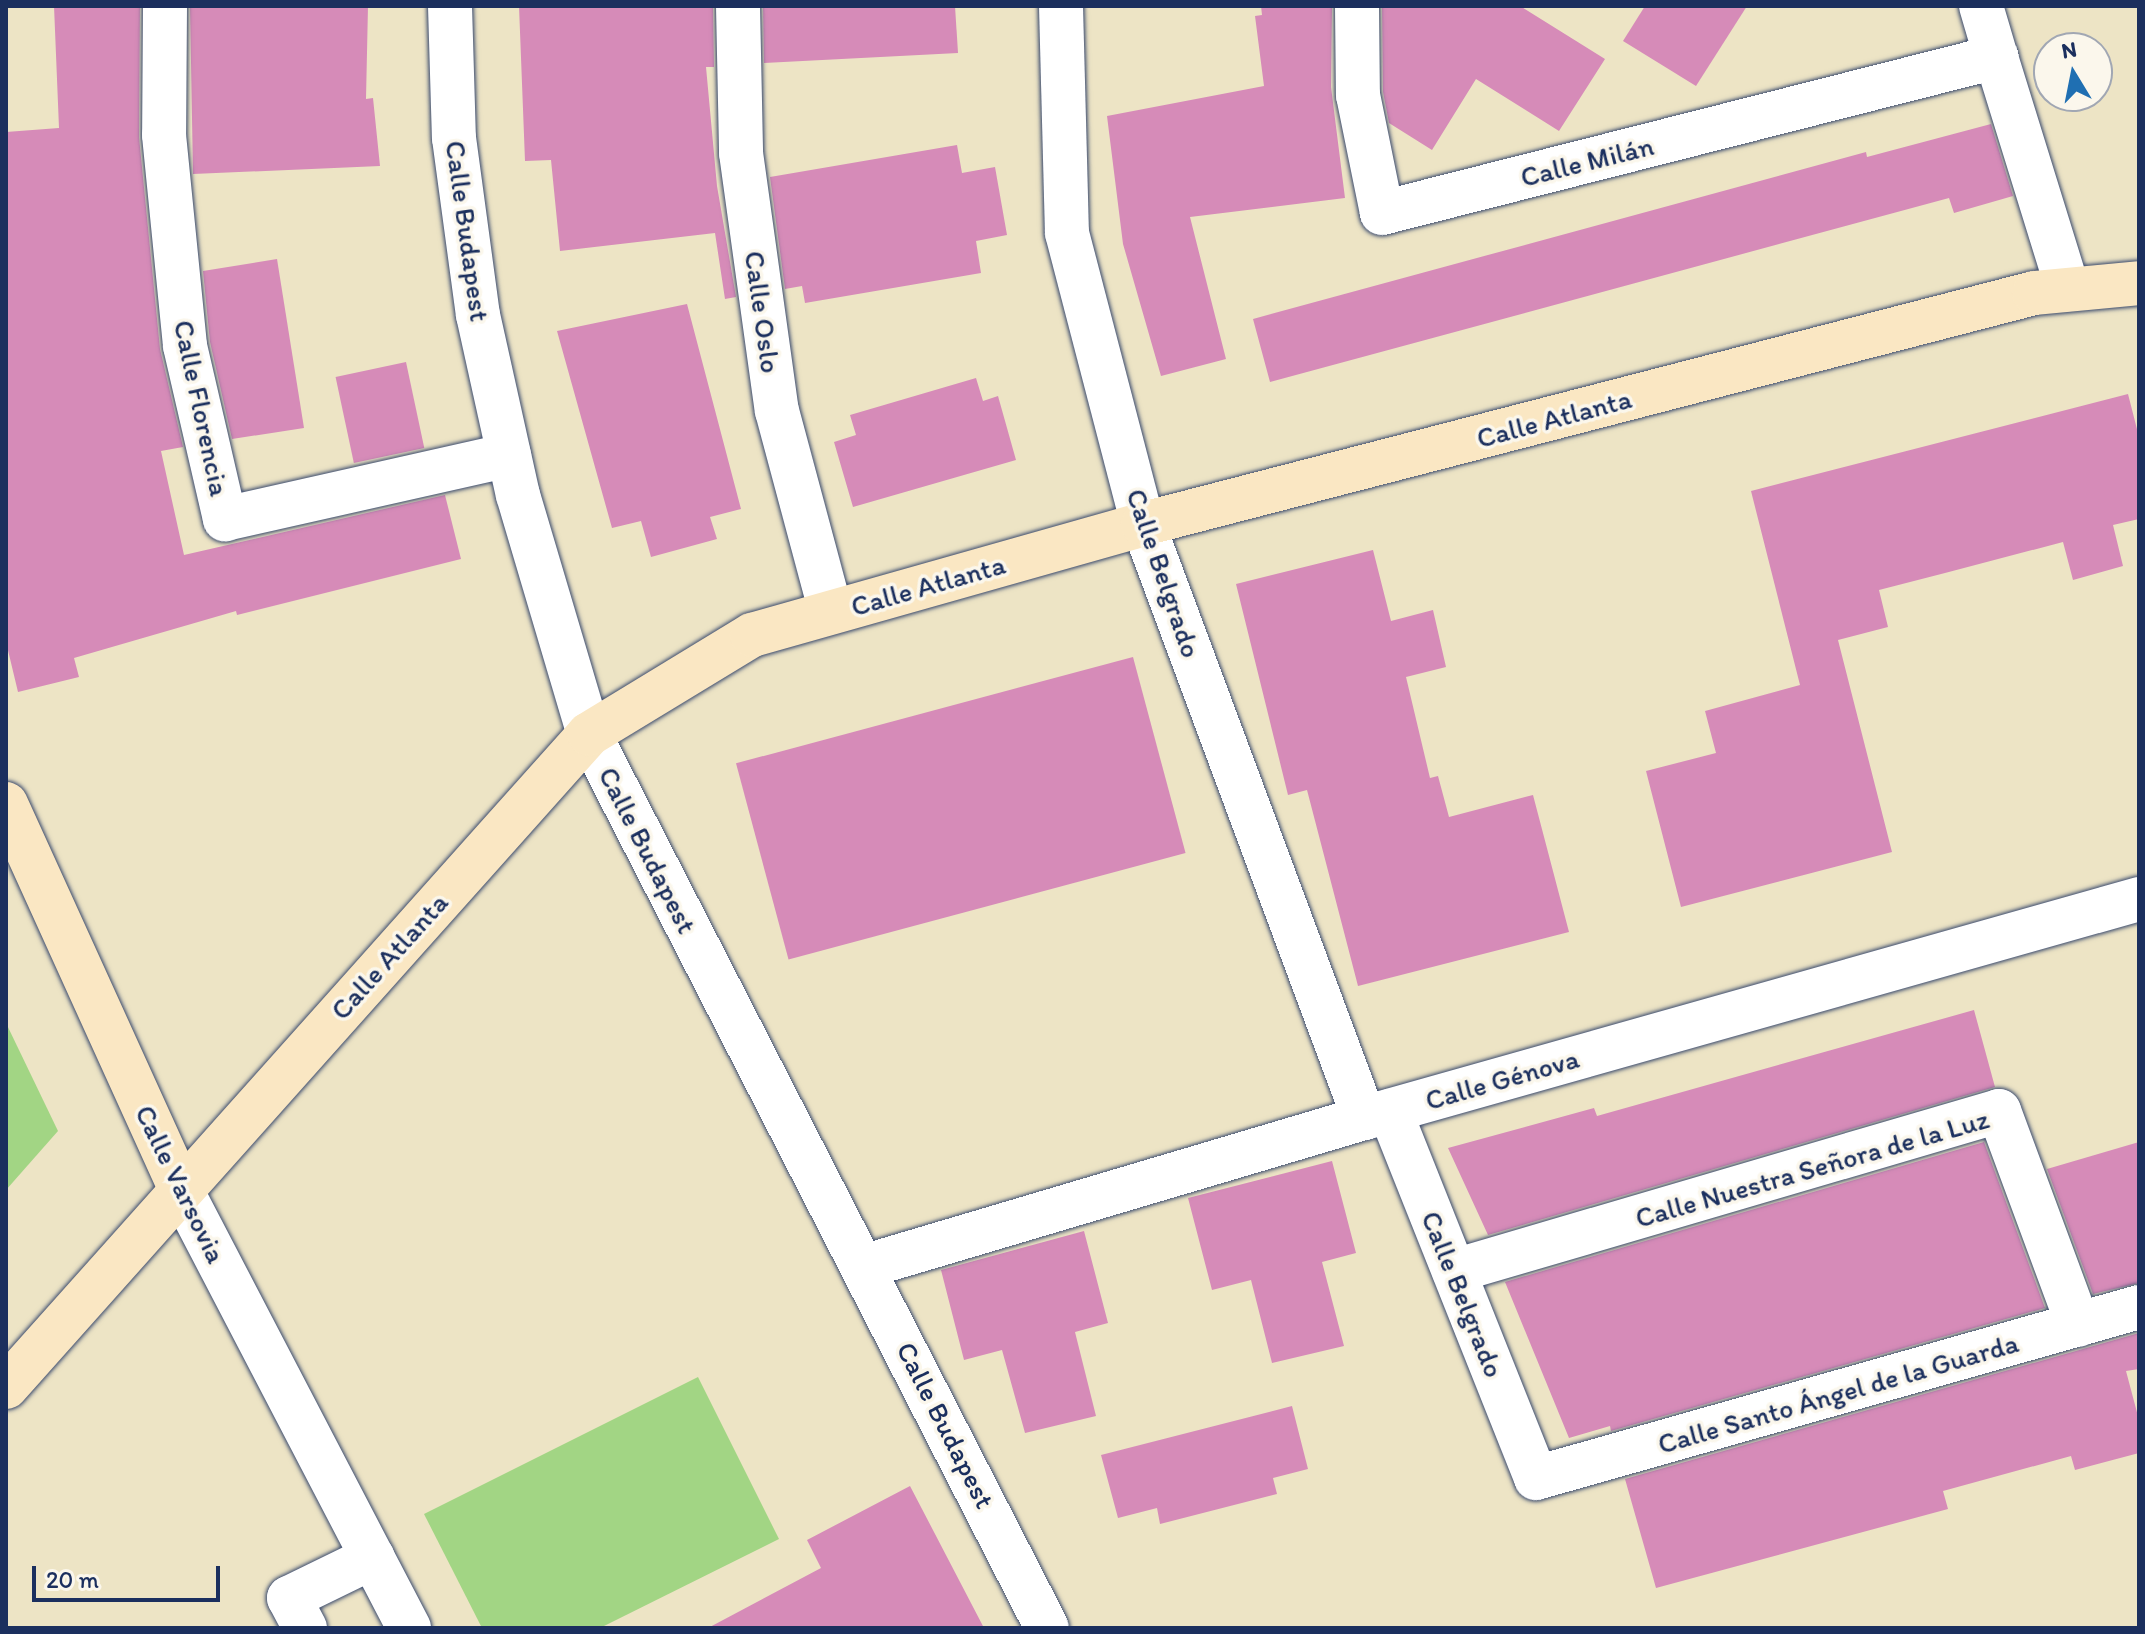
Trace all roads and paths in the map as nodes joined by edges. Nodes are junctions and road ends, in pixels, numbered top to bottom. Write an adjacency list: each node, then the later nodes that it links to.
1 (165, 6): 10 (street, Calle Florencia)
2 (450, 6): 10 (street, Calle Budapest)
3 (738, 6): 12 (street, Calle Oslo)
4 (1061, 6): 11 (street, Calle Belgrado)
5 (1357, 6): 7 (street, Calle Milán)
6 (1981, 6): 7 (street)
7 (1996, 57): 9 (street)
8 (2139, 283): 9 (street, Calle Atlanta)
9 (2068, 289): 11 (street, Calle Atlanta)
10 (509, 455): 13 (street, Calle Budapest)
11 (1143, 524): 12 (street, Calle Atlanta); 16 (street, Calle Belgrado)
12 (831, 612): 13 (street, Calle Atlanta)
13 (589, 734): 17 (street, Calle Atlanta); 18 (street, Calle Budapest)
14 (6, 804): 17 (street, Calle Varsovia)
15 (2139, 899): 16 (street, Calle Génova)
16 (1377, 1114): 18 (street, Calle Génova); 19 (street, Calle Belgrado)
17 (180, 1188): 22 (street, Calle Atlanta); 24 (street, Calle Varsovia)
18 (866, 1266): 27 (street, Calle Budapest)
19 (1454, 1271): 21 (street, Calle Nuestra Señora de la Luz); 23 (street, Calle Belgrado)
20 (2139, 1307): 21 (street, Calle Santo Ángel de la Guarda)
21 (2078, 1325): 23 (street, Calle Santo Ángel de la Guarda)
22 (6, 1387)
23 (1536, 1478)
24 (373, 1557): 25 (street); 26 (street, Calle Varsovia)
25 (305, 1628)
26 (409, 1628)
27 (1047, 1628)

